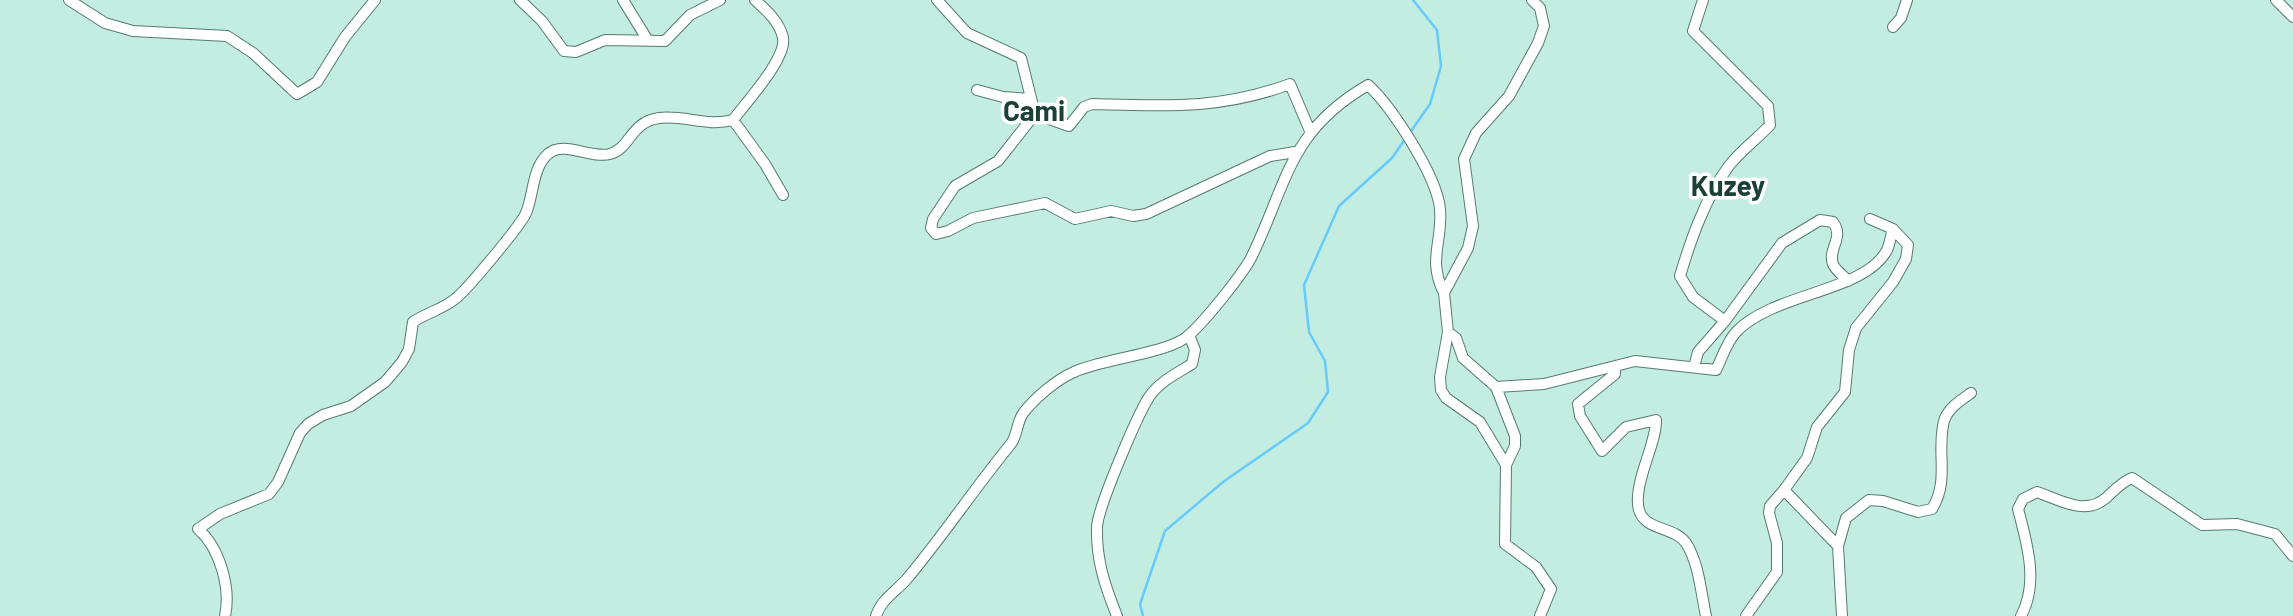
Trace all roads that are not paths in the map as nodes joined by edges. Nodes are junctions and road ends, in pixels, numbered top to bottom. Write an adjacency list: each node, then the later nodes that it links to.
1 (69, 0): 2 (street)
2 (375, 0)
3 (520, 0): 14 (street)
4 (623, 0): 14 (street)
5 (720, 0): 14 (street)
6 (755, 0): 18 (street)
7 (937, 0): 16 (street)
8 (1532, 0): 25 (street)
9 (1703, 0): 26 (street)
10 (1907, 0): 13 (street)
11 (2277, 0): 12 (street)
12 (2293, 18)
13 (1892, 27)
14 (647, 39)
15 (977, 90): 16 (street)
16 (1031, 99): 17 (street)
17 (1035, 114): 19 (street); 20 (street)
18 (733, 121): 21 (street); 37 (street)
19 (1310, 131): 20 (street); 25 (street)
20 (1295, 152): 28 (street)
21 (783, 195)
22 (1870, 219): 23 (street)
23 (1893, 229): 24 (street); 34 (street)
24 (1848, 281): 26 (street); 30 (street)
25 (1444, 293): 27 (street)
26 (1725, 321): 30 (street)
27 (1448, 332): 31 (street); 33 (street)
28 (1189, 335): 38 (street); 39 (street)
29 (1615, 366): 30 (street); 31 (street); 41 (street)
30 (1694, 367)
31 (1496, 387): 33 (street)
32 (1971, 393): 35 (street)
33 (1506, 465): 40 (street)
34 (1784, 490): 35 (street); 42 (street)
35 (1838, 546): 43 (street)
36 (2293, 556): 44 (street)
37 (225, 616)
38 (876, 616)
39 (1117, 616)
40 (1540, 616)
41 (1706, 616)
42 (1746, 616)
43 (1842, 616)
44 (2021, 616)

